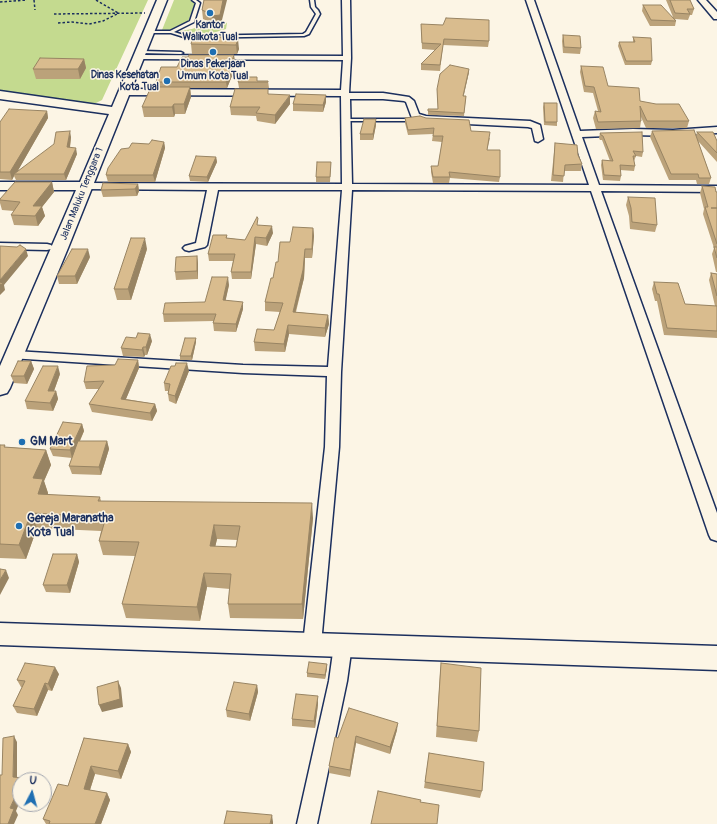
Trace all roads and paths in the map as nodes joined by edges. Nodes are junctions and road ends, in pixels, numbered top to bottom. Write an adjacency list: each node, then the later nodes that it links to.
1 (27, 0): 11 (path)
2 (34, 0): 12 (path)
3 (96, 0): 13 (path)
4 (153, 0): 14 (main road, Jalan Maluku Tenggara 1)
5 (162, 0): 18 (main road, Jalan Maluku Tenggara 1)
6 (194, 0): 19 (lane)
7 (312, 0): 19 (lane)
8 (346, 0): 22 (street)
9 (530, 0): 31 (street)
10 (702, 0): 16 (street)
11 (0, 2)
12 (35, 10)
13 (118, 13): 14 (path); 15 (path); 17 (path)
14 (147, 13): 27 (main road, Jalan Maluku Tenggara 1)
15 (54, 14)
16 (717, 17)
17 (58, 23)
18 (150, 32): 19 (lane); 21 (main road, Jalan Maluku Tenggara 1)
19 (171, 32)
20 (181, 53): 21 (lane)
21 (141, 55): 22 (street); 23 (main road, Jalan Maluku Tenggara 1)
22 (346, 58): 24 (street)
23 (124, 92): 24 (street); 27 (main road, Jalan Maluku Tenggara 1)
24 (345, 94): 28 (street); 29 (street)
25 (0, 95): 27 (main road)
26 (0, 99): 27 (main road)
27 (109, 112): 34 (main road, Jalan Maluku Tenggara 1)
28 (419, 118): 29 (lane); 32 (street)
29 (345, 120): 36 (street)
30 (717, 130): 31 (street)
31 (577, 134): 37 (street)
32 (538, 139)
33 (0, 186): 34 (main road)
34 (79, 186): 35 (street); 40 (main road, Jalan Maluku Tenggara 1); 42 (main road, Jalan Maluku Tenggara 1)
35 (213, 187): 36 (street); 41 (street)
36 (347, 187): 37 (street); 43 (street)
37 (595, 188): 38 (street); 45 (street)
38 (717, 189)
39 (0, 246): 40 (street)
40 (47, 247): 42 (main road, Jalan Maluku Tenggara 1)
41 (189, 248)
42 (7, 355): 43 (street); 44 (main road, Jalan Maluku Tenggara 1)
43 (334, 372): 47 (street)
44 (0, 388)
45 (717, 535)
46 (0, 634): 47 (main road)
47 (312, 644): 48 (main road)
48 (343, 645): 49 (main road); 50 (street)
49 (717, 658)
50 (307, 824)

